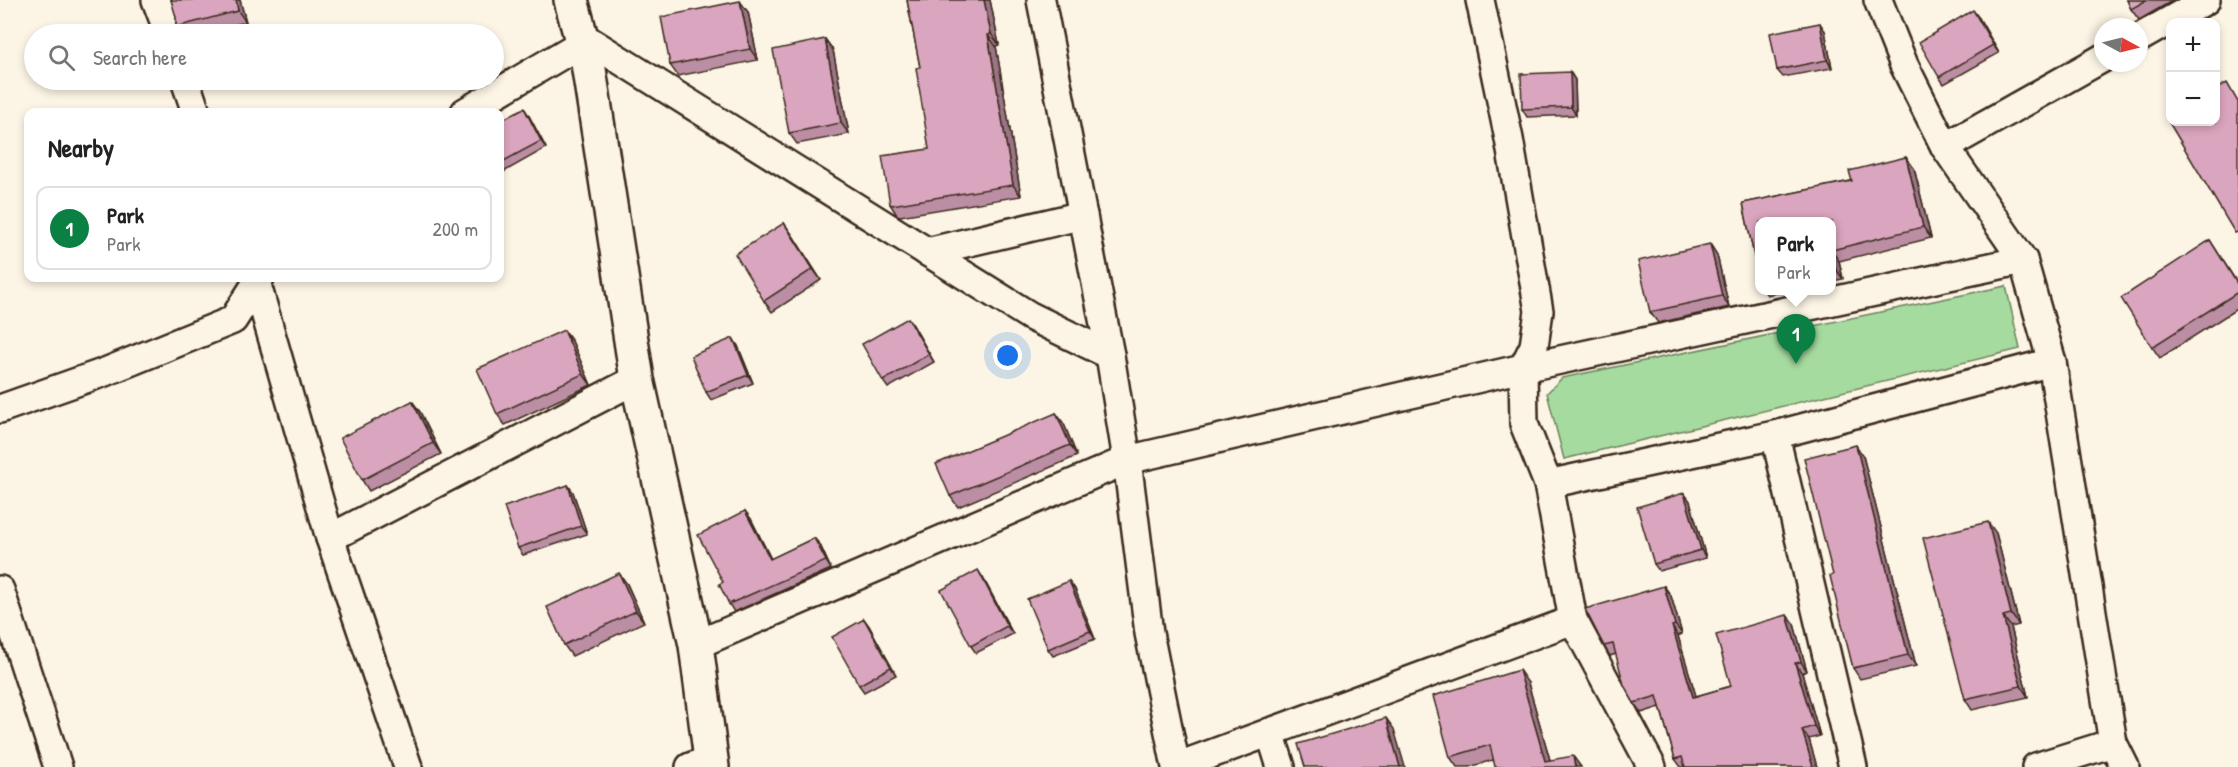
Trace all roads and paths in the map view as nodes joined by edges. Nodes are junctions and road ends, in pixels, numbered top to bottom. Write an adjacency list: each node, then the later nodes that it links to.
1 (156, 0): 7 (street)
2 (571, 0): 9 (street)
3 (1041, 0): 17 (street)
4 (1480, 0): 24 (street)
5 (1878, 0): 16 (street)
6 (2206, 0): 8 (street)
7 (165, 24)
8 (2148, 33)
9 (581, 39): 11 (street); 18 (street); 25 (street)
10 (2094, 63): 16 (street)
11 (504, 87)
12 (188, 90): 14 (street)
13 (500, 90): 15 (street)
14 (195, 108)
15 (471, 108)
16 (1945, 147): 19 (street)
17 (1083, 215): 18 (street); 22 (street)
18 (927, 252): 22 (street)
19 (2023, 260): 23 (street); 24 (street)
20 (256, 282): 26 (street)
21 (259, 282): 30 (street)
22 (1110, 355): 28 (street)
23 (2052, 362): 27 (street); 35 (street)
24 (1523, 368): 28 (street); 29 (street)
25 (637, 379): 30 (street); 33 (street)
26 (0, 409)
27 (1775, 435): 29 (street); 41 (street)
28 (1127, 460): 33 (street); 34 (street)
29 (1548, 484): 32 (street)
30 (330, 537): 38 (street)
31 (0, 590): 37 (street)
32 (1573, 620): 34 (street); 40 (street)
33 (696, 645): 36 (street)
34 (1270, 732): 39 (street)
35 (2113, 743): 42 (street); 43 (street)
36 (704, 764)
37 (58, 767)
38 (408, 767)
39 (1281, 767)
40 (1652, 767)
41 (1853, 767)
42 (2036, 767)
43 (2125, 767)

